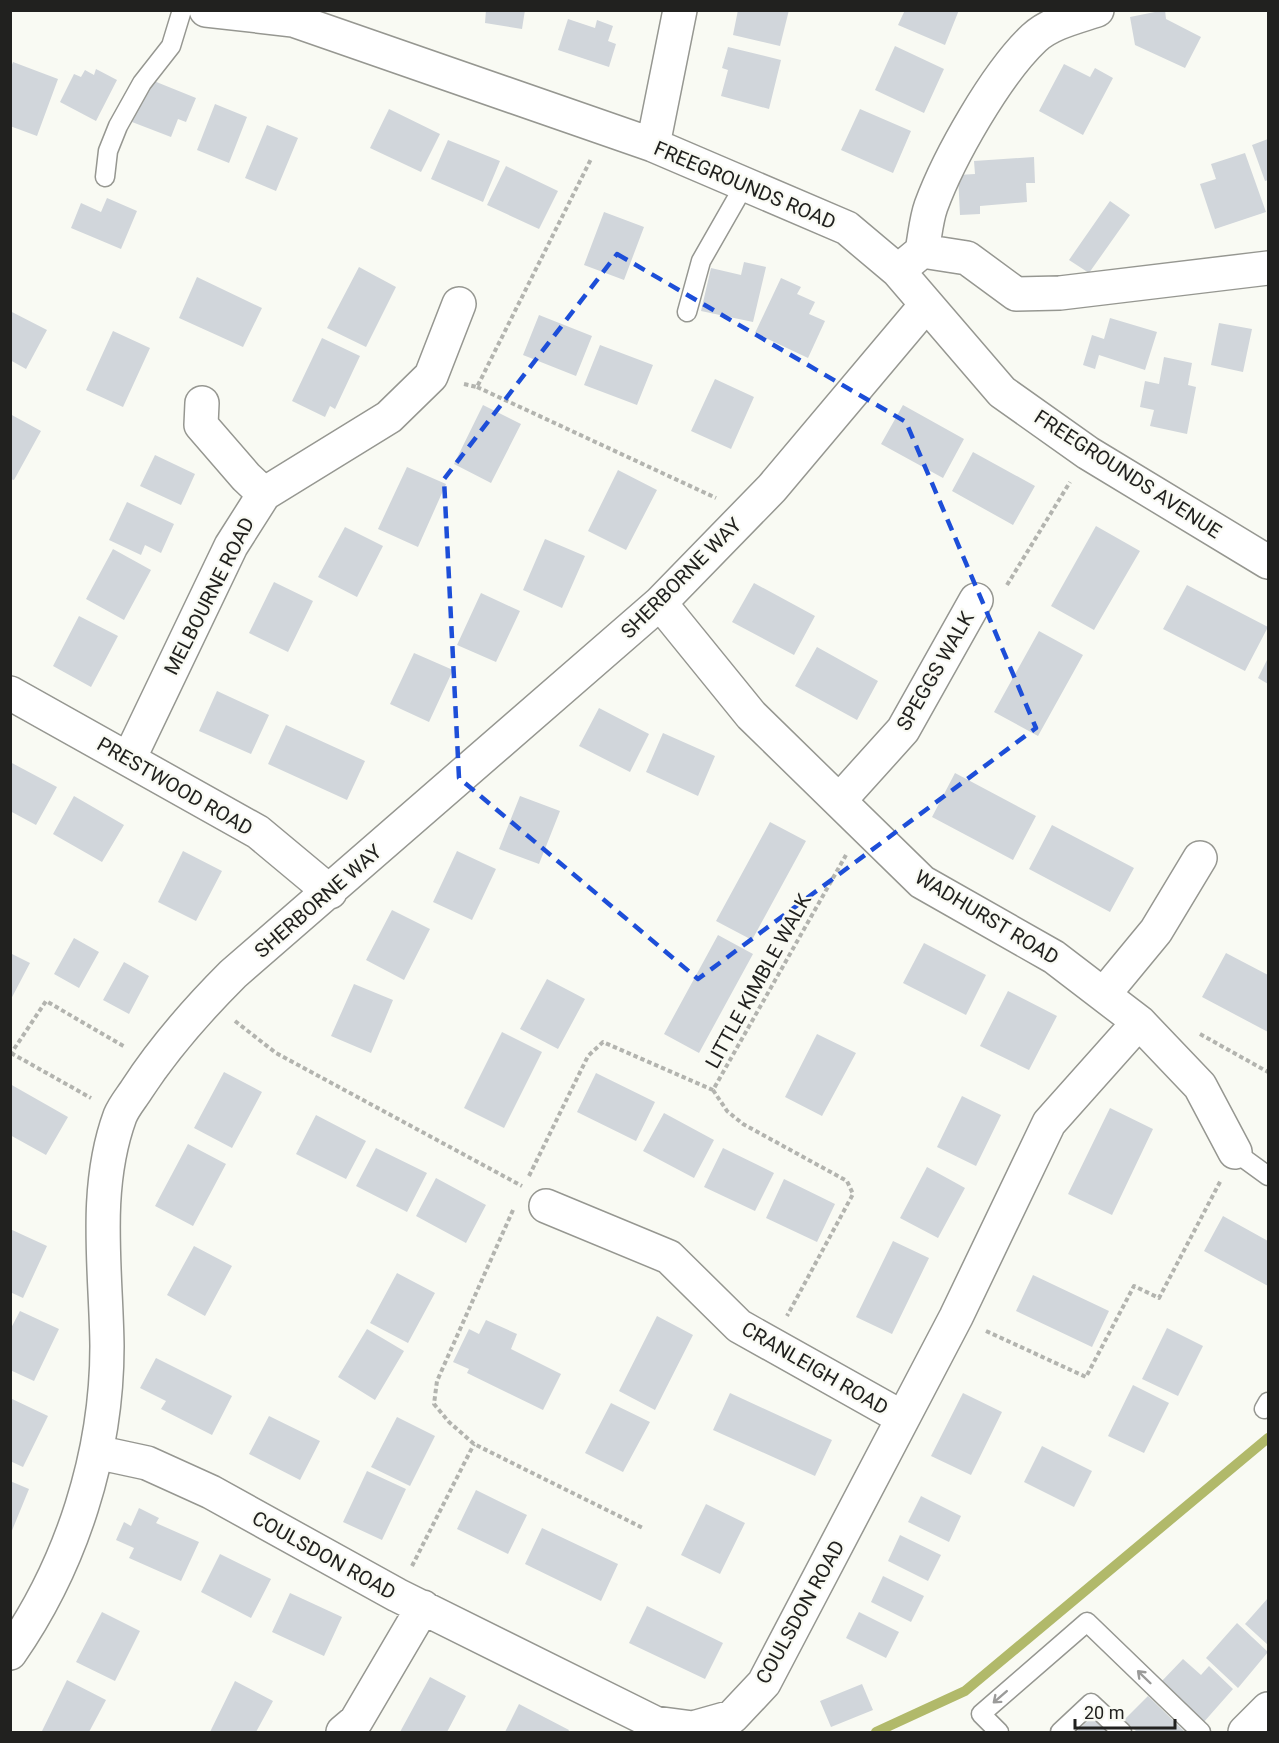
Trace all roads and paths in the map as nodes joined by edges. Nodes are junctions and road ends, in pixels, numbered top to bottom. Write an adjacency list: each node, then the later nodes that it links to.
1 (182, 10): 7 (lane)
2 (206, 10): 5 (street, FREEGROUNDS ROAD)
3 (680, 10): 6 (street)
4 (1097, 10): 9 (street)
5 (606, 129): 6 (street, FREEGROUNDS ROAD); 15 (path)
6 (653, 145): 8 (street, FREEGROUNDS ROAD)
7 (105, 177)
8 (746, 184): 9 (street, FREEGROUNDS ROAD); 13 (lane)
9 (910, 261): 10 (street); 12 (street, FREEGROUNDS AVENUE)
10 (1269, 268)
11 (459, 304): 14 (street, MELBOURNE ROAD)
12 (926, 305): 17 (street, FREEGROUNDS AVENUE); 19 (street, SHERBORNE WAY)
13 (687, 312)
14 (431, 376): 15 (path); 18 (street, MELBOURNE ROAD)
15 (477, 387): 19 (path)
16 (202, 403): 18 (street)
17 (1088, 453): 20 (street, FREEGROUNDS AVENUE); 21 (path, SPEGGS WALK)
18 (264, 494): 24 (street, MELBOURNE ROAD)
19 (747, 513): 22 (street, SHERBORNE WAY)
20 (1269, 562)
21 (976, 600): 25 (street, SPEGGS WALK)
22 (660, 603): 25 (street, WADHURST ROAD); 28 (street, SHERBORNE WAY)
23 (10, 693): 24 (street, PRESTWOOD ROAD)
24 (129, 759): 28 (street, PRESTWOOD ROAD)
25 (839, 801): 26 (street, WADHURST ROAD)
26 (863, 825): 29 (street, WADHURST ROAD); 34 (path, LITTLE KIMBLE WALK)
27 (1200, 858): 29 (street)
28 (330, 892): 30 (street, SHERBORNE WAY)
29 (1104, 994): 31 (street, WADHURST ROAD)
30 (208, 999): 33 (street, SHERBORNE WAY); 34 (path, LITTLE KIMBLE WALK)
31 (1139, 1022): 36 (street, WADHURST ROAD); 40 (street, COULSDON ROAD)
32 (11, 1054): 33 (path); 35 (path)
33 (154, 1063): 35 (street, SHERBORNE WAY)
34 (713, 1090): 41 (path)
35 (121, 1114): 44 (street, SHERBORNE WAY)
36 (1235, 1152): 37 (lane); 40 (path)
37 (1269, 1176)
38 (546, 1206): 41 (street, CRANLEIGH ROAD)
39 (514, 1209): 43 (path)
40 (956, 1317): 42 (street, COULSDON ROAD)
41 (771, 1346): 42 (street, CRANLEIGH ROAD)
42 (903, 1418): 46 (street, COULSDON ROAD)
43 (474, 1444): 45 (path); 46 (path)
44 (96, 1452): 46 (street, COULSDON ROAD); 47 (street, SHERBORNE WAY)
45 (643, 1528)
46 (410, 1601): 49 (street)
47 (10, 1653)
48 (1269, 1708): 54 (street)
49 (343, 1732)
50 (999, 1732): 53 (lane, one-way to 50)
51 (1060, 1732): 52 (lane)
52 (1122, 1732)
53 (1201, 1732)
54 (1245, 1732)

